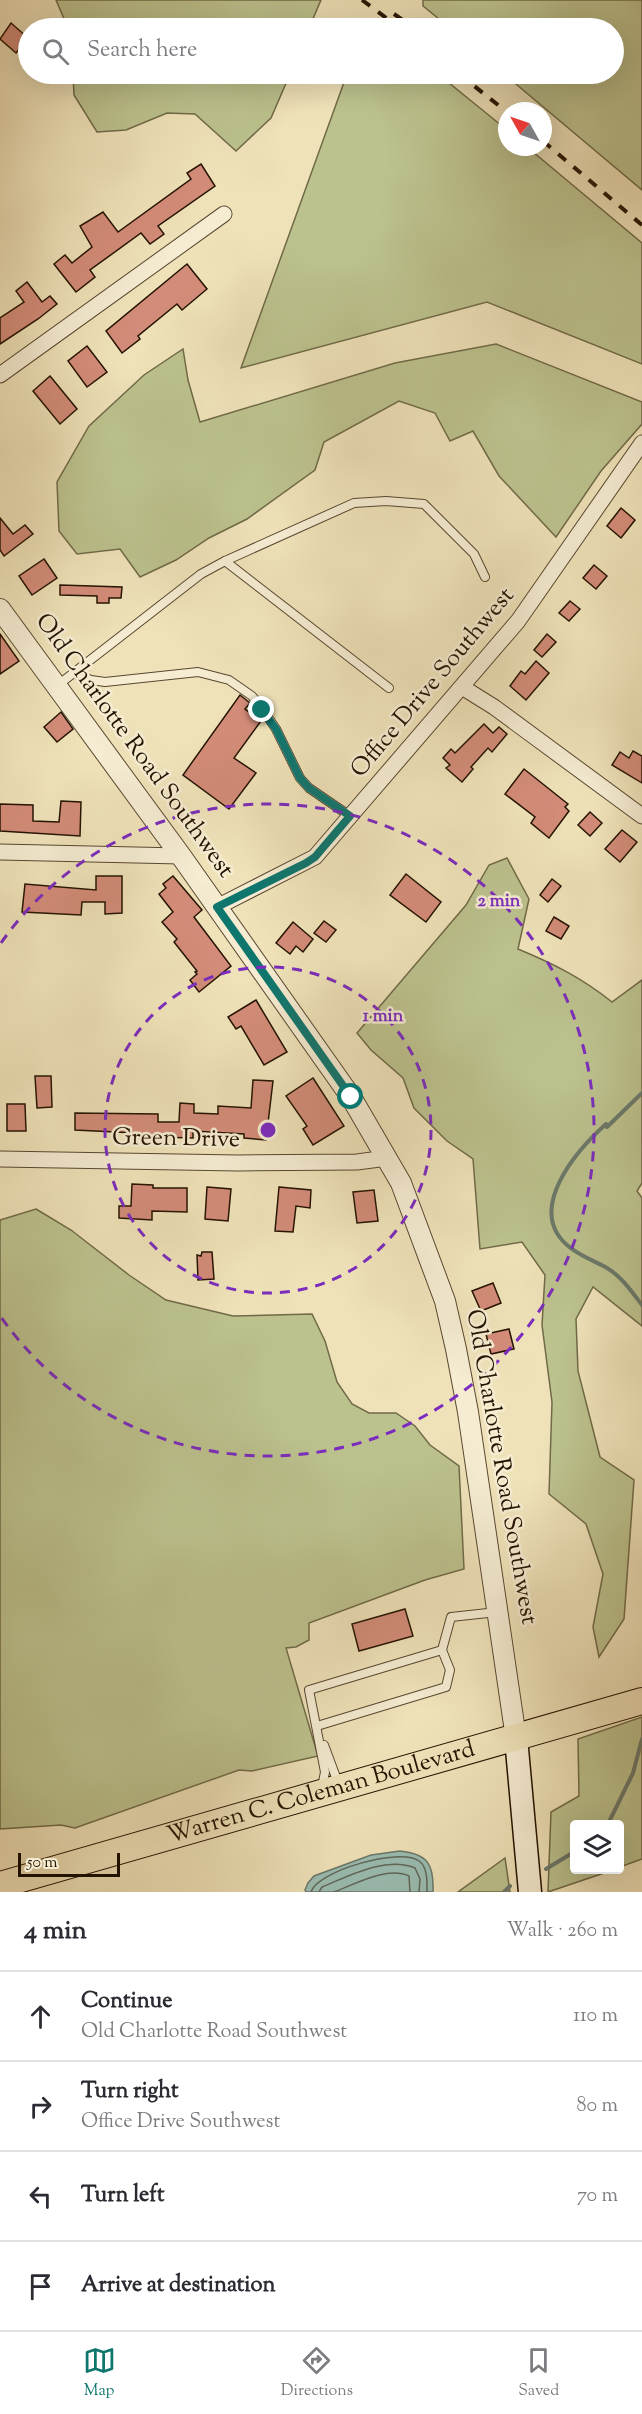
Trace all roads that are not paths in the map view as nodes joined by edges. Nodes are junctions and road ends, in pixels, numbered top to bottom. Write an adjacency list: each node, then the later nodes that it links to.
1 (224, 214): 2 (street)
2 (0, 375)
3 (642, 443): 9 (street, Office Drive Southwest)
4 (225, 561): 5 (lane); 7 (lane); 10 (lane)
5 (485, 577)
6 (0, 609): 8 (street, Old Charlotte Road Southwest)
7 (73, 673): 8 (lane); 12 (lane)
8 (57, 686): 14 (street, Old Charlotte Road Southwest)
9 (462, 687): 11 (street); 12 (street, Office Drive Southwest)
10 (389, 688)
11 (640, 810)
12 (350, 816): 15 (street, Office Drive Southwest)
13 (0, 852): 14 (street)
14 (181, 856): 15 (street, Old Charlotte Road Southwest)
15 (217, 907): 16 (street, Old Charlotte Road Southwest)
16 (387, 1158): 17 (street, Green Drive); 18 (street, Old Charlotte Road Southwest)
17 (0, 1159)
18 (498, 1612): 19 (lane); 22 (street, Old Charlotte Road Southwest)
19 (442, 1650): 21 (lane); 21 (lane)
20 (642, 1701): 22 (highway, Warren C. Coleman Boulevard)
21 (317, 1726): 23 (lane); 24 (lane)
22 (516, 1738): 23 (highway, Warren C. Coleman Boulevard); 26 (main road, Old Charlotte Road Southwest)
23 (345, 1787): 24 (highway, Warren C. Coleman Boulevard)
24 (318, 1795): 25 (highway, Warren C. Coleman Boulevard)
25 (0, 1885)
26 (530, 1892)

